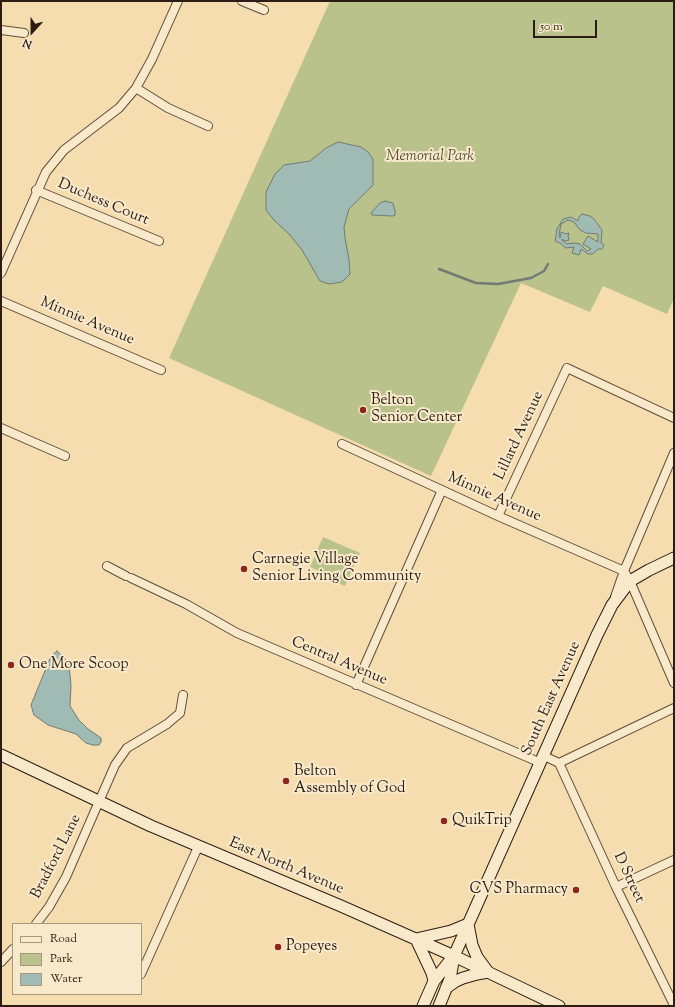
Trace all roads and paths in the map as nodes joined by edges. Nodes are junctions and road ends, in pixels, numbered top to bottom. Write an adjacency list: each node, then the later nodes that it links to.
1 (178, 1): 6 (street)
2 (242, 1): 3 (street)
3 (264, 10)
4 (1, 30): 5 (street)
5 (24, 33)
6 (136, 88): 7 (street); 8 (street)
7 (208, 126)
8 (36, 190): 9 (street, Duchess Court); 10 (street)
9 (158, 241)
10 (1, 273)
11 (1, 301): 12 (street, Minnie Avenue)
12 (161, 370)
13 (674, 418): 19 (street, Lillard Avenue)
14 (1, 428): 17 (street)
15 (342, 444): 18 (street, Minnie Avenue)
16 (674, 454): 22 (street)
17 (65, 456)
18 (442, 490): 19 (street, Minnie Avenue); 24 (street)
19 (498, 516): 22 (street, Minnie Avenue)
20 (674, 558): 22 (main road)
21 (106, 566): 24 (street, Central Avenue)
22 (627, 576): 23 (street); 28 (main road, South East Avenue)
23 (674, 682)
24 (356, 685): 28 (street, Central Avenue)
25 (183, 695): 30 (street, Bradford Lane)
26 (674, 708): 29 (street)
27 (1, 755): 30 (main road, East North Avenue)
28 (542, 759): 29 (street, Central Avenue); 35 (main road, South East Avenue)
29 (559, 763): 33 (street, D Street)
30 (100, 802): 31 (main road, East North Avenue); 34 (street, Bradford Lane)
31 (198, 847): 36 (main road, East North Avenue); 40 (street)
32 (674, 860): 33 (street)
33 (616, 887): 44 (street, D Street)
34 (37, 923)
35 (468, 924): 36 (main road); 38 (main road, South East Avenue); 41 (main road)
36 (416, 939): 38 (main road, East North Avenue); 42 (main road)
37 (12, 950): 39 (street)
38 (454, 956): 41 (main road, East North Avenue); 42 (main road); 43 (main road)
39 (1, 962)
40 (142, 972)
41 (488, 972): 43 (main road); 47 (main road, East North Avenue)
42 (434, 981): 45 (main road)
43 (446, 988): 46 (main road)
44 (674, 1005)
45 (423, 1006)
46 (439, 1006)
47 (559, 1006)

